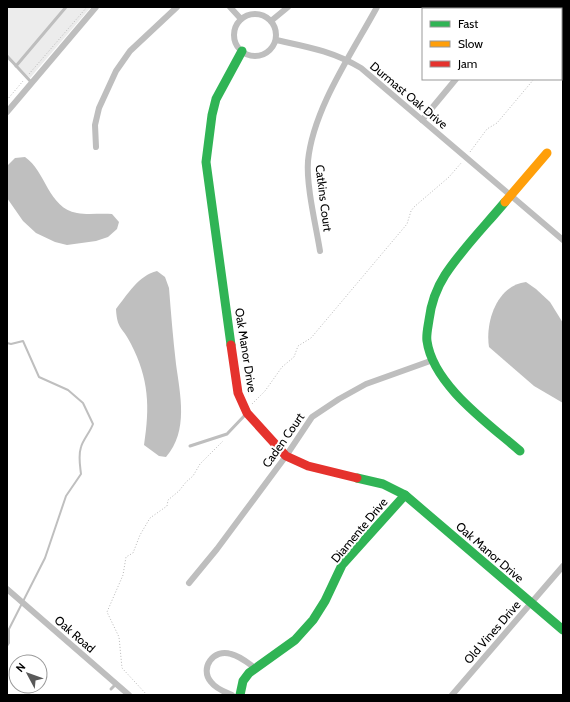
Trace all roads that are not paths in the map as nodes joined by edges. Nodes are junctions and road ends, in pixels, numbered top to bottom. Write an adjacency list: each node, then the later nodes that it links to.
1 (66, 7): 15 (lane)
2 (96, 7): 17 (street)
3 (177, 7): 20 (street)
4 (230, 7): 7 (street)
5 (288, 7): 8 (street)
6 (377, 7): 14 (street, Catkins Court)
7 (241, 19): 8 (street); 10 (street)
8 (272, 21): 9 (street)
9 (276, 40): 10 (street); 14 (street, Durmast Oak Drive)
10 (242, 51): 26 (street, Oak Manor Drive)
11 (563, 52): 12 (street)
12 (562, 55)
13 (7, 56): 15 (lane)
14 (348, 60): 19 (street, Durmast Oak Drive); 24 (street, Catkins Court)
15 (16, 66): 17 (lane)
16 (455, 80): 19 (street)
17 (32, 83): 18 (street)
18 (7, 112)
19 (422, 120): 22 (street, Durmast Oak Drive)
20 (96, 147)
21 (547, 153): 22 (street)
22 (511, 196): 23 (street); 25 (street)
23 (563, 240)
24 (320, 251)
25 (433, 360): 28 (street); 29 (street, Caden Court)
26 (246, 410): 27 (lane); 29 (street, Oak Manor Drive)
27 (190, 446)
28 (520, 451)
29 (286, 456): 30 (street, Oak Manor Drive); 32 (street, Caden Court)
30 (405, 495): 34 (street, Oak Manor Drive); 36 (street, Diamente Drive)
31 (563, 566): 34 (street, Old Vines Drive)
32 (189, 583)
33 (7, 590): 37 (street, Oak Road)
34 (531, 603): 35 (street, Oak Manor Drive); 42 (street, Old Vines Drive)
35 (563, 630)
36 (255, 668): 40 (street); 41 (street, Diamente Drive)
37 (116, 684): 38 (lane); 39 (street, Oak Road)
38 (111, 689)
39 (129, 695)
40 (232, 695)
41 (240, 695)
42 (452, 695)

